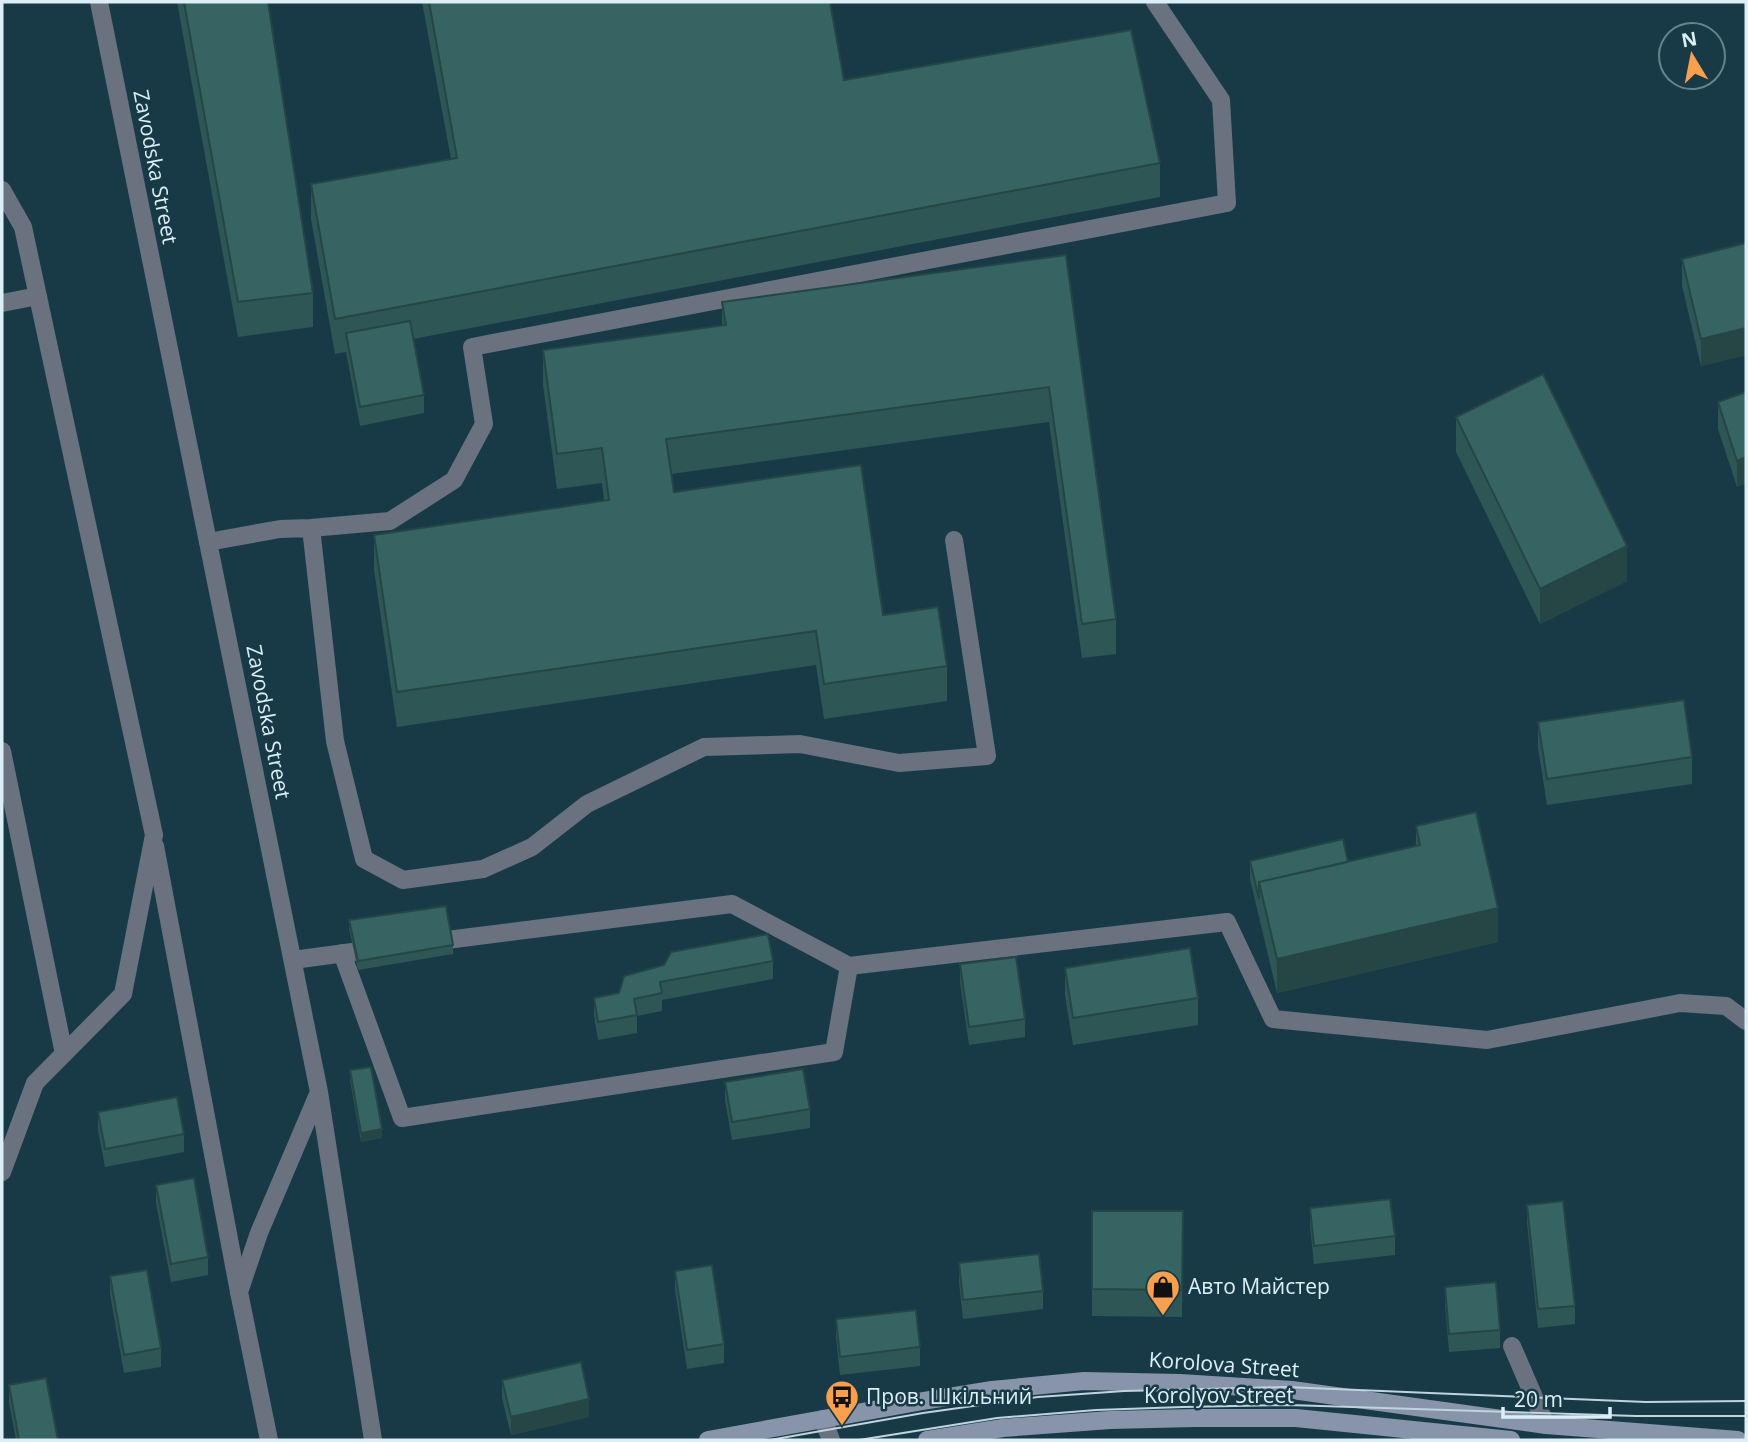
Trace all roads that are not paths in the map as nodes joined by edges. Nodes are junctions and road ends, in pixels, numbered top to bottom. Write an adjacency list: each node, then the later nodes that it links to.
1 (99, 2): 8 (street, Zavodska Street)
2 (1155, 2): 6 (street)
3 (2, 190): 4 (street)
4 (38, 296): 5 (street); 10 (street)
5 (2, 303)
6 (311, 528): 7 (street); 8 (street)
7 (954, 540)
8 (208, 542): 12 (street, Zavodska Street)
9 (2, 751): 15 (street)
10 (153, 835): 15 (street); 19 (street)
11 (342, 953): 12 (street); 13 (street); 13 (street)
12 (293, 960): 16 (street, Zavodska Street)
13 (849, 966): 14 (street)
14 (1746, 1021)
15 (64, 1054): 17 (street)
16 (319, 1092): 19 (street); 25 (street, Zavodska Street)
17 (7, 1144): 18 (street)
18 (2, 1172)
19 (239, 1292): 24 (street)
20 (1512, 1346): 22 (street)
21 (823, 1419): 22 (main road, Korolova Street); 26 (main road, Korolova Street); 27 (street)
22 (1546, 1425): 30 (main road); 31 (main road, Korolova Street)
23 (1746, 1435): 31 (street)
24 (269, 1440)
25 (373, 1440)
26 (708, 1440)
27 (831, 1440)
28 (927, 1440): 29 (main road, Korolyov Street)
29 (1511, 1440)
30 (1595, 1440)
31 (1739, 1440)

